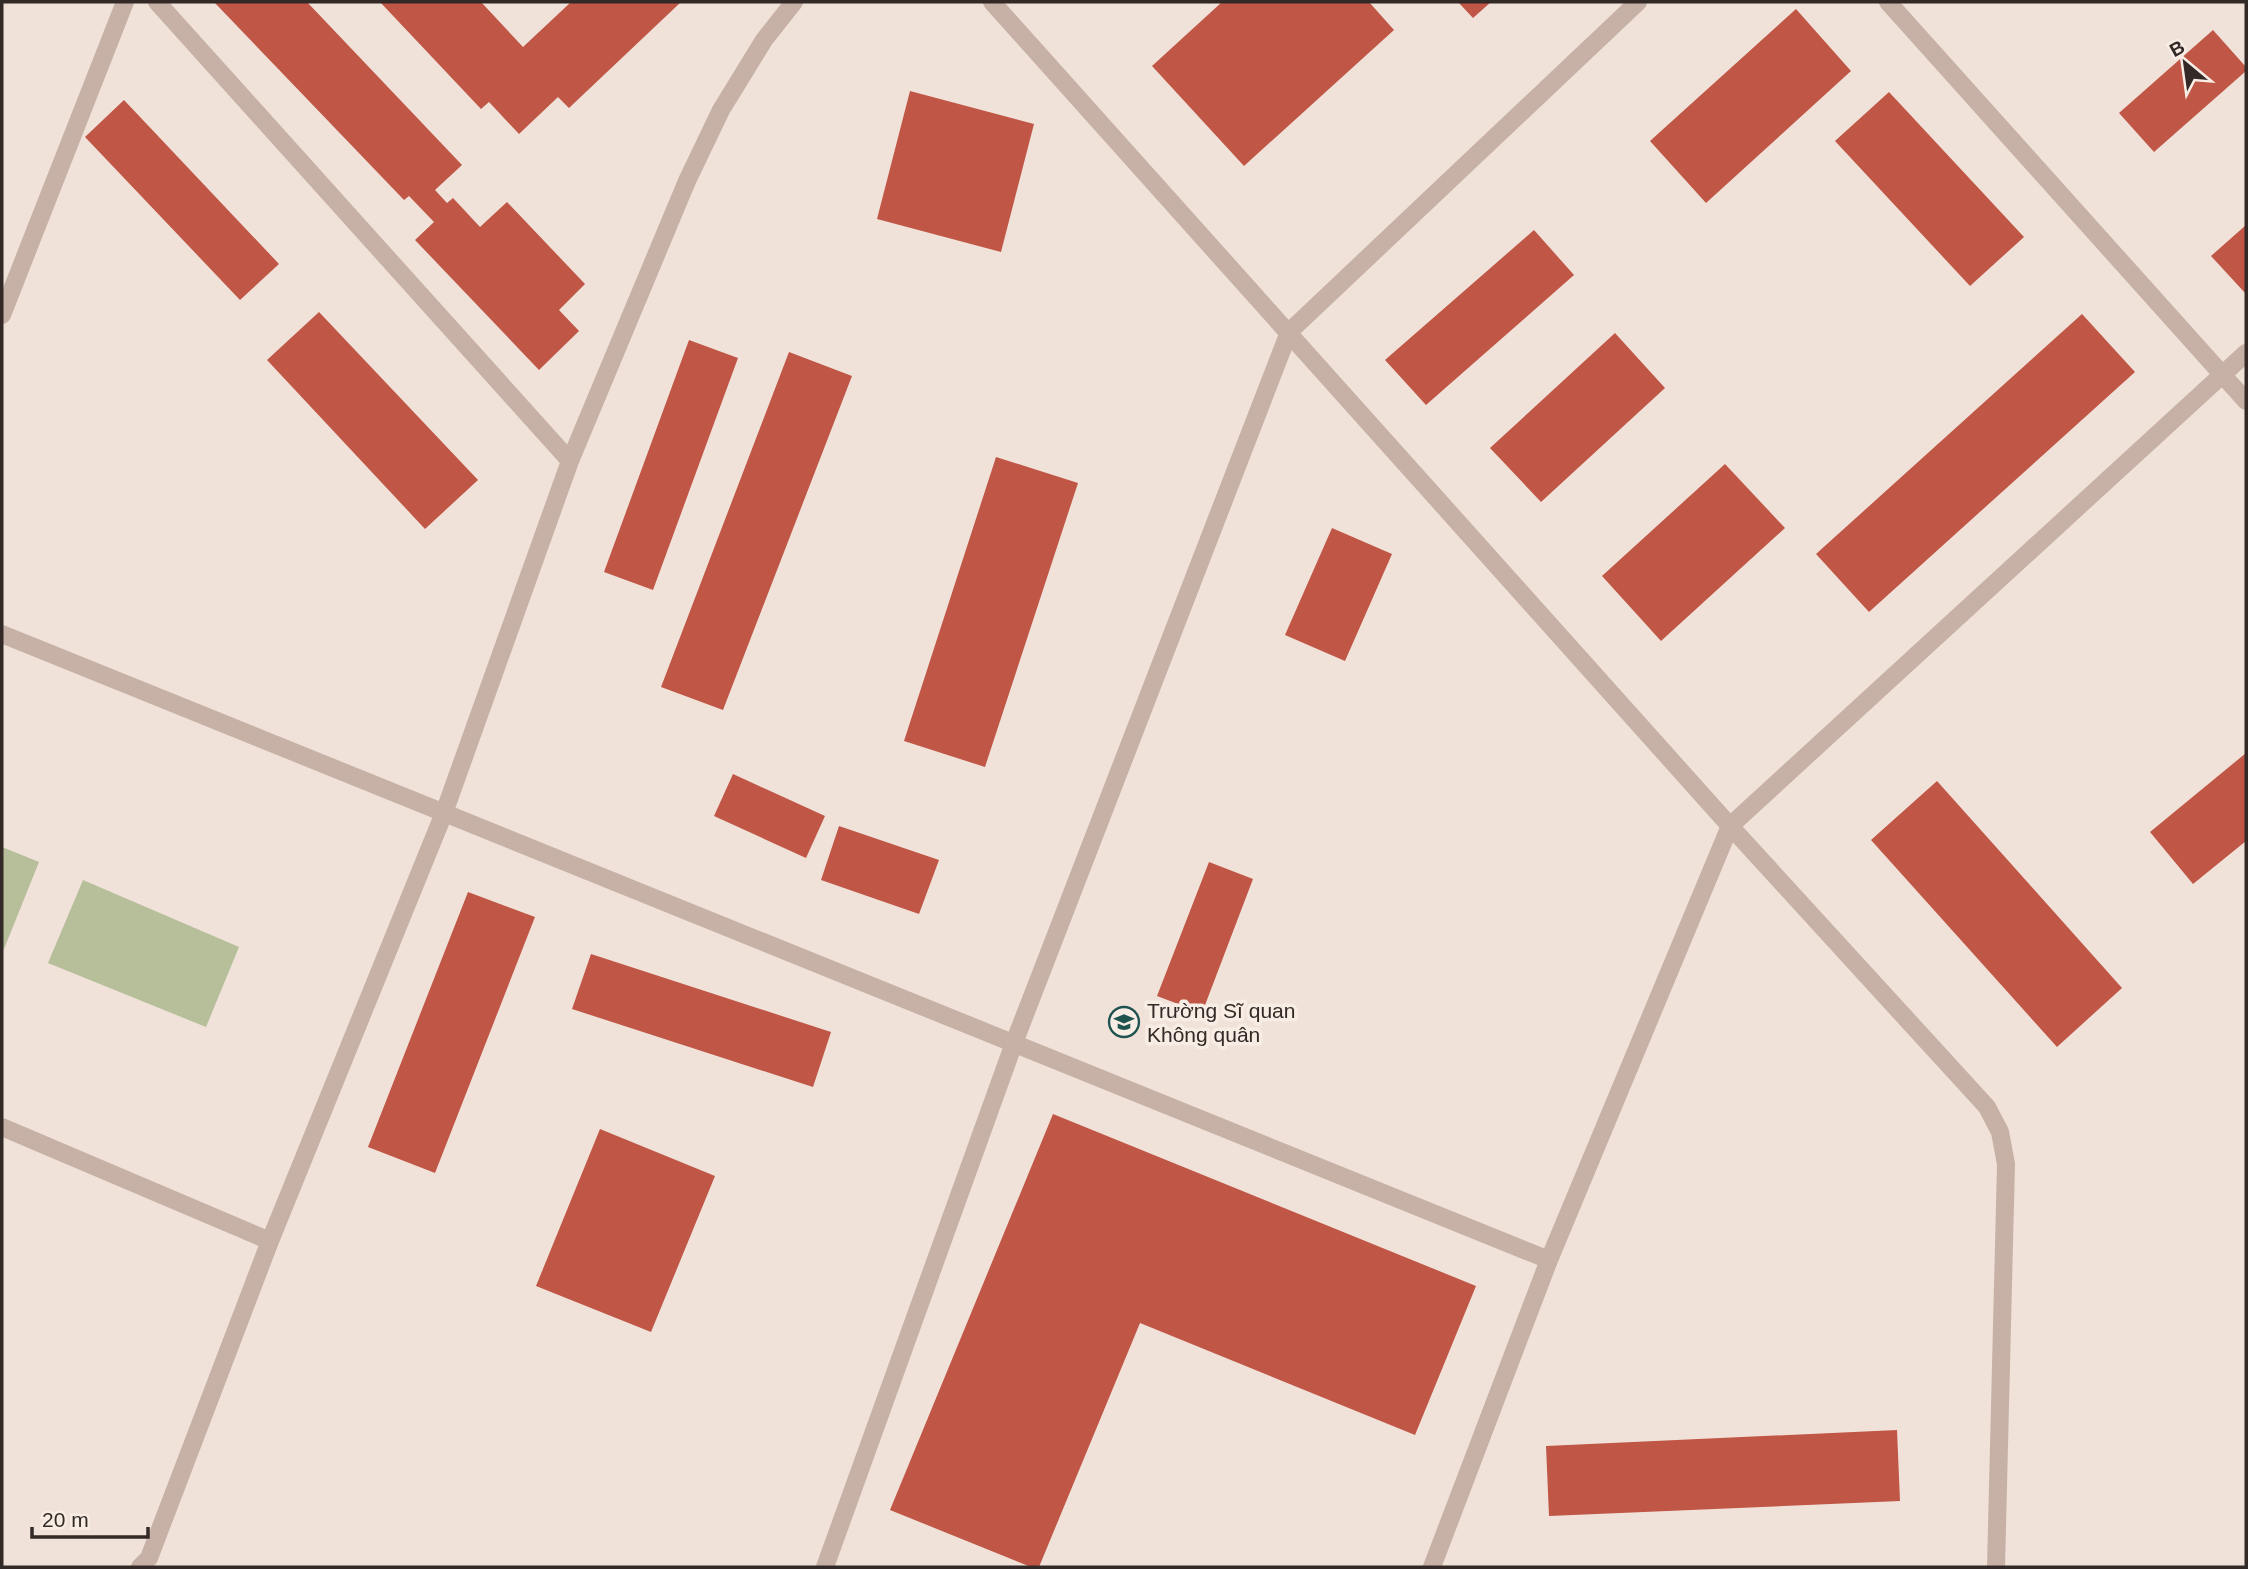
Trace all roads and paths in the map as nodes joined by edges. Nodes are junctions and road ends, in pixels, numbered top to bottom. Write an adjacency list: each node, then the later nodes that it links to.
1 (125, 2): 7 (lane)
2 (157, 2): 12 (lane)
3 (794, 2): 12 (lane)
4 (992, 2): 8 (lane)
5 (1638, 2): 8 (lane)
6 (1888, 2): 10 (lane)
7 (2, 315)
8 (1289, 332): 15 (lane); 16 (lane)
9 (2246, 353): 10 (lane)
10 (2222, 375): 11 (lane); 15 (lane)
11 (2246, 401)
12 (570, 461): 14 (lane)
13 (2, 634): 14 (lane)
14 (444, 813): 16 (lane); 18 (lane)
15 (1730, 826): 19 (lane); 23 (lane)
16 (1014, 1043): 19 (lane); 21 (lane)
17 (2, 1127): 18 (lane)
18 (270, 1241): 20 (lane)
19 (1549, 1260): 22 (lane)
20 (140, 1567)
21 (825, 1567)
22 (1432, 1567)
23 (1996, 1567)

